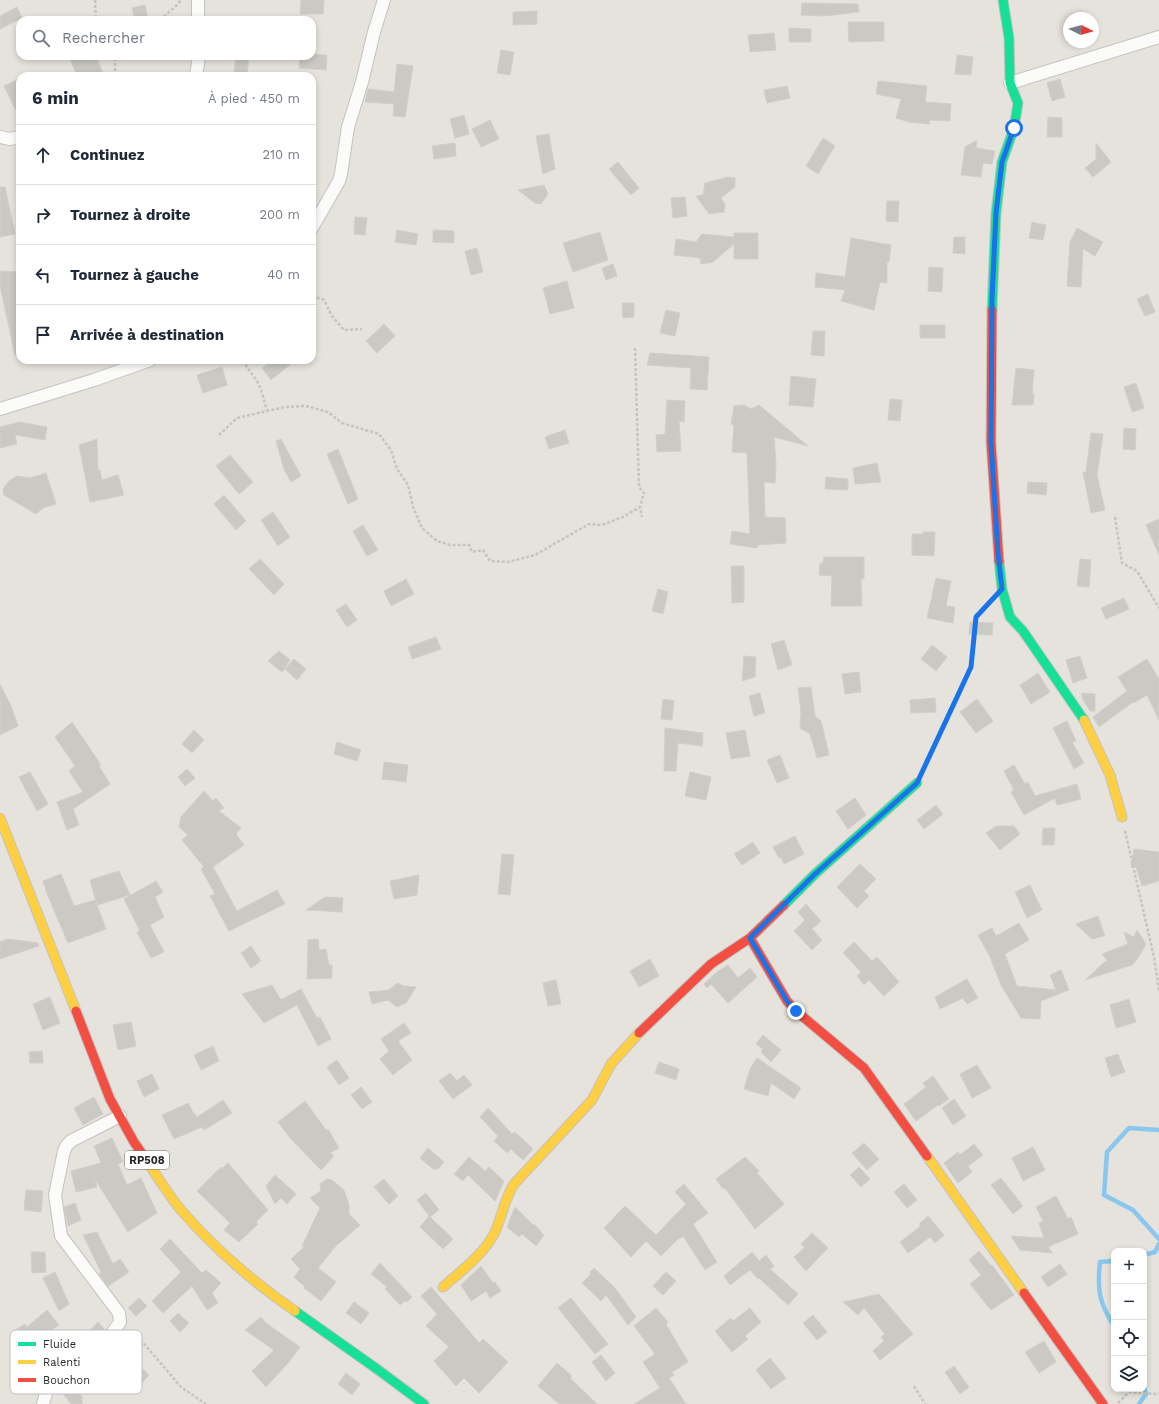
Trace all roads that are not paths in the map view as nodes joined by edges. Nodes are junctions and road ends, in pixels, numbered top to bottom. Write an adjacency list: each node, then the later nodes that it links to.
1 (198, 0): 4 (street)
2 (384, 0): 11 (street)
3 (1003, 0): 8 (street)
4 (198, 16)
5 (1159, 37): 8 (street)
6 (198, 60): 7 (street)
7 (197, 72)
8 (1010, 83): 15 (street)
9 (0, 137): 10 (street)
10 (16, 138)
11 (316, 221)
12 (139, 364): 13 (street)
13 (0, 409)
14 (917, 783): 17 (street)
15 (1122, 817)
16 (0, 818): 18 (street, RP508)
17 (750, 938): 19 (street); 24 (street)
18 (120, 1116): 20 (street); 23 (street, RP508)
19 (443, 1287)
20 (114, 1330)
21 (46, 1394): 22 (street)
22 (43, 1404)
23 (424, 1404)
24 (1103, 1404)

